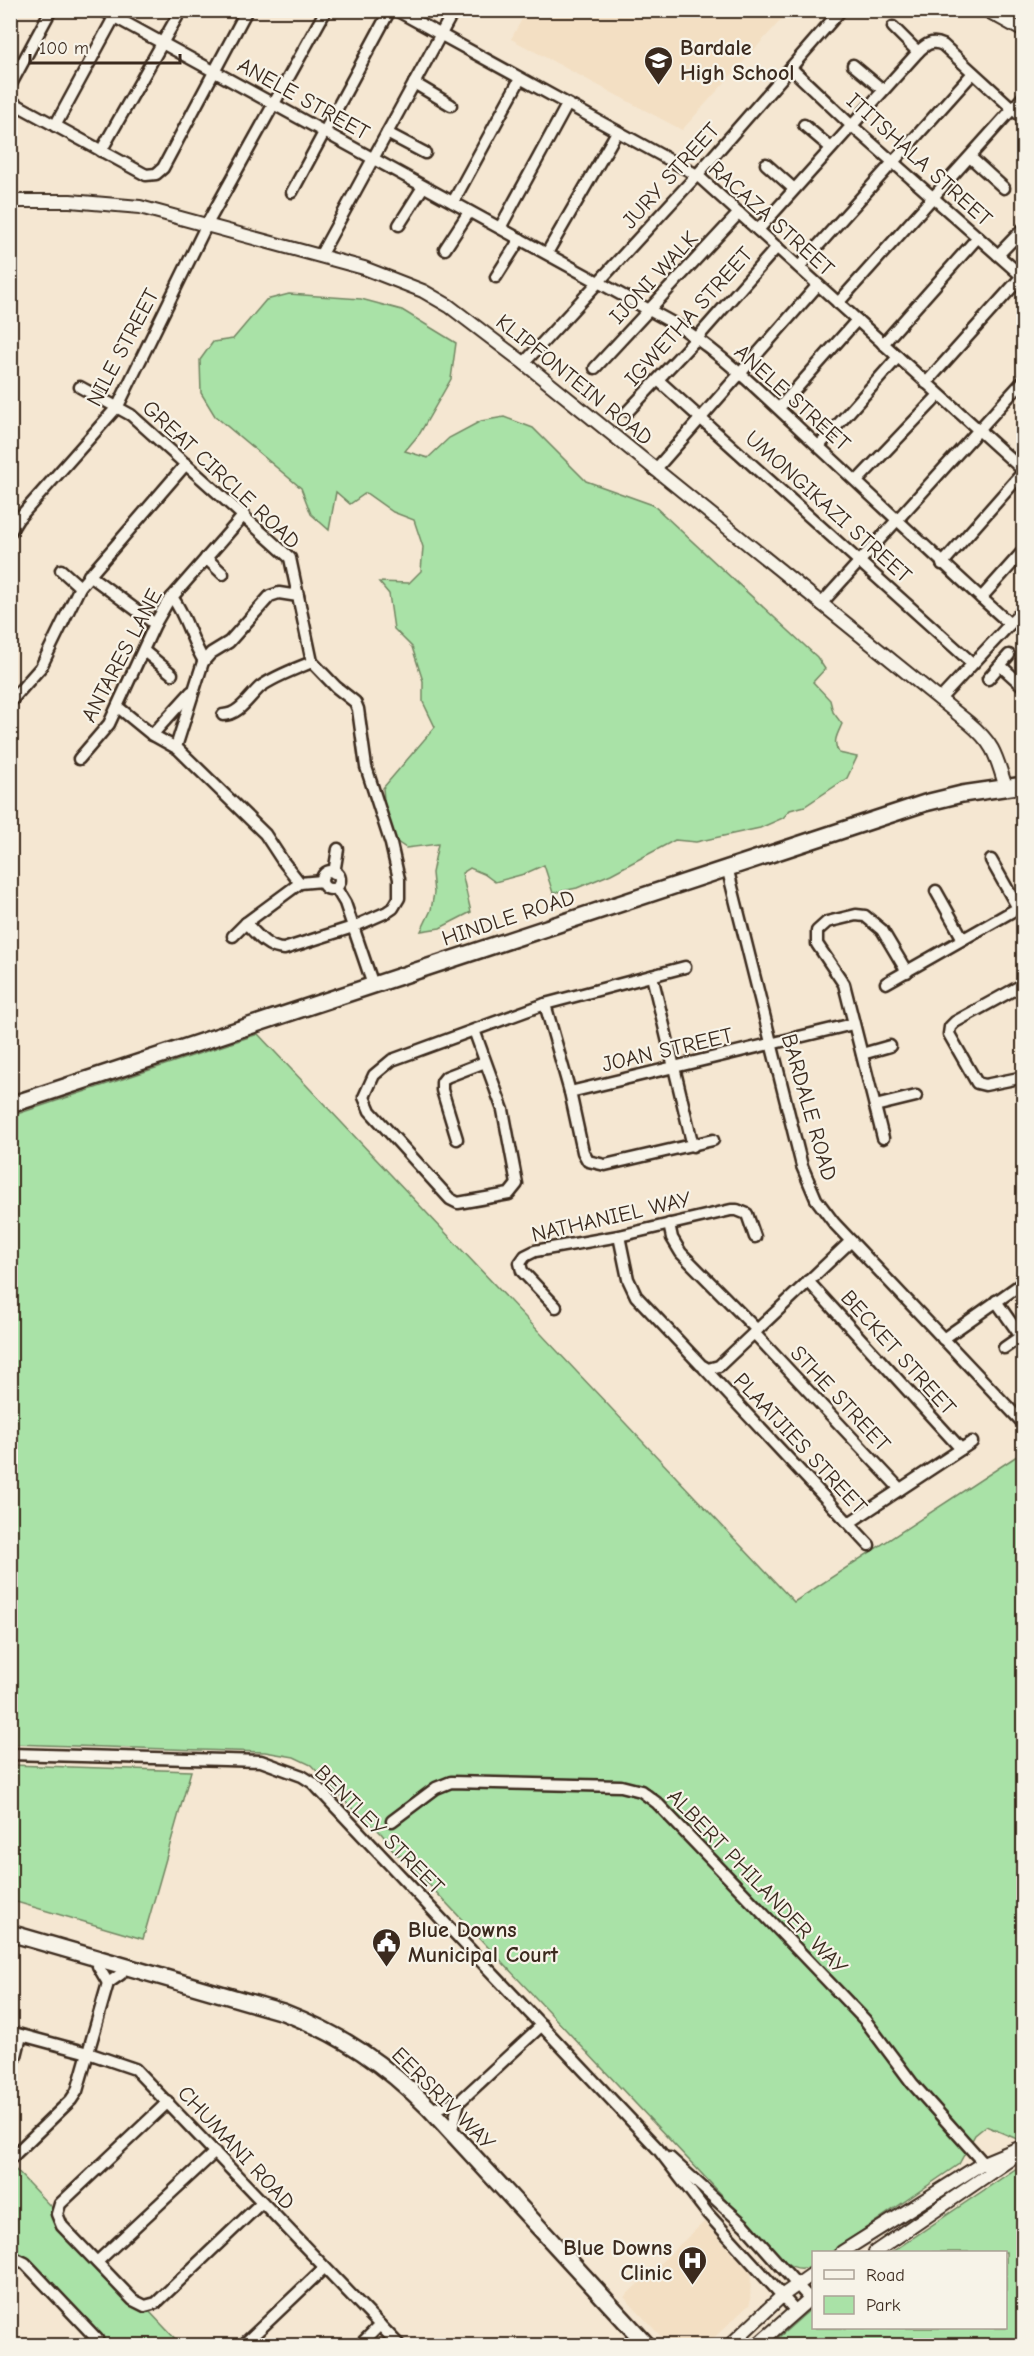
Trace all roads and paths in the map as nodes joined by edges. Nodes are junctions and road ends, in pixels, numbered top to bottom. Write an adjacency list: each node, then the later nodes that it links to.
1 (51, 10): 23 (street)
2 (102, 10): 11 (street, ANELE STREET)
3 (181, 10): 15 (street)
4 (247, 10): 19 (street)
5 (326, 10): 27 (street, NILE STREET)
6 (390, 10): 35 (street)
7 (396, 10): 14 (street, RACAZA STREET)
8 (454, 10): 14 (street)
9 (841, 10): 18 (street, JURY STREET)
10 (986, 10): 13 (street)
11 (116, 14): 15 (street, ANELE STREET); 34 (street)
12 (893, 27): 16 (street)
13 (1023, 31)
14 (441, 35): 21 (street, RACAZA STREET); 22 (street)
15 (163, 44): 19 (street, ANELE STREET); 39 (street)
16 (918, 51): 20 (street); 24 (street)
17 (853, 65): 24 (street)
18 (791, 68): 33 (street, ITITSHALA STREET); 45 (street, JURY STREET)
19 (214, 71): 27 (street, ANELE STREET); 39 (street)
20 (973, 73): 30 (street); 43 (street)
21 (520, 79): 29 (street, RACAZA STREET); 52 (street)
22 (414, 83): 28 (street); 37 (street)
23 (10, 86)
24 (883, 90): 33 (street)
25 (1023, 96): 30 (street)
26 (10, 101): 34 (street)
27 (275, 105): 35 (street, ANELE STREET); 55 (street, NILE STREET)
28 (451, 105)
29 (567, 105): 36 (street, RACAZA STREET); 57 (street)
30 (1013, 109): 31 (street); 41 (street)
31 (1023, 119)
32 (804, 125): 38 (street)
33 (851, 125): 38 (street); 43 (street, ITITSHALA STREET)
34 (55, 126): 39 (street)
35 (324, 132): 42 (street, ANELE STREET); 49 (street)
36 (617, 132): 45 (street, RACAZA STREET); 64 (street)
37 (387, 133): 40 (street); 42 (street)
38 (831, 148): 48 (street)
39 (101, 150)
40 (425, 153)
41 (970, 158): 47 (street); 50 (street)
42 (373, 159): 46 (street, ANELE STREET); 65 (street)
43 (892, 162): 50 (street, ITITSHALA STREET); 67 (street)
44 (766, 164): 48 (street)
45 (698, 175): 54 (street, RACAZA STREET); 70 (street, JURY STREET)
46 (423, 187): 52 (street, ANELE STREET); 56 (street)
47 (1004, 188)
48 (794, 189): 59 (street)
49 (292, 192)
50 (933, 198): 60 (street, ITITSHALA STREET); 72 (street)
51 (10, 201): 55 (street, KLIPFONTEIN ROAD)
52 (453, 202): 53 (street, ANELE STREET)
53 (469, 212): 57 (street, ANELE STREET); 63 (street)
54 (739, 213): 59 (street, RACAZA STREET); 73 (street, IJONI WALK)
55 (207, 224): 65 (street, KLIPFONTEIN ROAD); 86 (street, NILE STREET)
56 (399, 225)
57 (500, 228): 61 (street, ANELE STREET)
58 (1023, 228): 66 (street)
59 (758, 230): 62 (street, RACAZA STREET)
60 (978, 237): 66 (street, ITITSHALA STREET); 76 (street)
61 (519, 239): 64 (street, ANELE STREET); 68 (street)
62 (777, 248): 67 (street, RACAZA STREET); 75 (street, IGWETHA STREET)
63 (445, 249)
64 (548, 253): 70 (street, ANELE STREET)
65 (320, 255): 78 (street, KLIPFONTEIN ROAD)
66 (998, 255): 69 (street, ITITSHALA STREET)
67 (799, 267): 71 (street, RACAZA STREET)
68 (496, 277)
69 (1023, 277): 83 (street)
70 (600, 282): 73 (street, ANELE STREET); 78 (street, JURY STREET)
71 (818, 285): 72 (street, RACAZA STREET); 80 (street)
72 (838, 303): 74 (street, RACAZA STREET)
73 (649, 310): 75 (street, ANELE STREET); 79 (street, IJONI WALK)
74 (857, 320): 76 (street, RACAZA STREET); 87 (street)
75 (697, 338): 80 (street, ANELE STREET); 81 (street, IGWETHA STREET)
76 (883, 344): 77 (street, RACAZA STREET)
77 (898, 357): 83 (street, RACAZA STREET); 91 (street)
78 (524, 363): 93 (street, KLIPFONTEIN ROAD)
79 (595, 368)
80 (739, 373): 87 (street, ANELE STREET); 89 (street)
81 (658, 380): 88 (street, IGWETHA STREET); 89 (street, UMONGIKAZI STREET)
82 (1023, 380): 90 (street)
83 (926, 383): 85 (street, RACAZA STREET)
84 (80, 387): 86 (street, GREAT CIRCLE ROAD)
85 (939, 394): 90 (street, RACAZA STREET); 95 (street)
86 (118, 406): 92 (street, GREAT CIRCLE ROAD); 98 (street, NILE STREET)
87 (779, 408): 91 (street, ANELE STREET)
88 (628, 411)
89 (702, 417): 93 (street); 101 (street, UMONGIKAZI STREET)
90 (978, 430): 94 (street, RACAZA STREET); 97 (street)
91 (819, 446): 95 (street, ANELE STREET)
92 (186, 464): 96 (street, GREAT CIRCLE ROAD); 105 (street)
93 (655, 470): 110 (street, KLIPFONTEIN ROAD)
94 (1023, 471): 102 (street)
95 (857, 481): 97 (street, ANELE STREET)
96 (244, 515): 100 (street, ANTARES LANE); 108 (street, GREAT CIRCLE ROAD)
97 (898, 519): 101 (street); 102 (street, ANELE STREET)
98 (10, 532)
99 (1023, 550): 109 (street)
100 (206, 558): 104 (street); 107 (street, ANTARES LANE)
101 (860, 561): 110 (street); 118 (street, UMONGIKAZI STREET)
102 (942, 564): 109 (street, ANELE STREET)
103 (61, 570): 106 (street)
104 (223, 574)
105 (89, 575): 106 (street); 112 (street)
106 (80, 587): 125 (street)
107 (172, 597): 112 (street, ANTARES LANE); 116 (street)
108 (298, 597): 116 (street); 117 (street, GREAT CIRCLE ROAD)
109 (981, 598): 113 (street, ANELE STREET)
110 (821, 604): 124 (street, KLIPFONTEIN ROAD)
111 (1023, 609): 113 (street)
112 (155, 624): 114 (street, ANTARES LANE)
113 (1010, 624): 118 (street)
114 (144, 651): 120 (street); 126 (street, ANTARES LANE)
115 (1009, 655): 119 (street)
116 (204, 661): 123 (street)
117 (312, 662): 127 (street); 143 (street)
118 (972, 663): 124 (street)
119 (1001, 666): 121 (street); 122 (street)
120 (172, 674)
121 (988, 679)
122 (1023, 687)
123 (193, 690): 128 (street); 129 (street)
124 (940, 699): 132 (street, KLIPFONTEIN ROAD)
125 (10, 702)
126 (118, 707): 128 (street); 130 (street, ANTARES LANE)
127 (223, 714)
128 (152, 735): 129 (street)
129 (176, 747): 138 (street)
130 (79, 759)
131 (1023, 785): 132 (main road, HINDLE ROAD)
132 (1006, 788): 135 (main road, HINDLE ROAD)
133 (338, 849): 136 (street)
134 (991, 860): 141 (street)
135 (728, 867): 151 (main road, HINDLE ROAD); 155 (street, BARDALE ROAD)
136 (334, 873): 137 (street); 139 (street)
137 (322, 881): 138 (street); 139 (street)
138 (300, 883): 142 (street)
139 (336, 888): 143 (street)
140 (936, 891): 145 (street)
141 (1021, 908): 145 (street)
142 (246, 923): 143 (street); 144 (street)
143 (354, 927): 151 (street)
144 (233, 936)
145 (963, 939): 147 (street)
146 (685, 967): 148 (street)
147 (907, 972): 149 (street); 153 (street)
148 (652, 976): 152 (street); 159 (street)
149 (886, 983)
150 (1023, 984): 160 (street)
151 (373, 985): 163 (main road, HINDLE ROAD)
152 (545, 1004): 154 (street); 161 (street)
153 (854, 1024): 155 (street, JOAN STREET); 157 (street)
154 (474, 1030): 158 (street); 158 (street)
155 (772, 1044): 159 (street, JOAN STREET); 172 (street, BARDALE ROAD)
156 (890, 1046): 157 (street)
157 (862, 1054): 164 (street)
158 (485, 1062): 166 (street)
159 (673, 1067): 161 (street, JOAN STREET); 168 (street)
160 (1023, 1077)
161 (570, 1092): 168 (street)
162 (916, 1096): 164 (street)
163 (10, 1105)
164 (875, 1106): 165 (street)
165 (883, 1138)
166 (458, 1139)
167 (713, 1140): 168 (street)
168 (693, 1146)
169 (669, 1224): 170 (street, NATHANIEL WAY); 171 (street, NATHANIEL WAY); 177 (street, STHE STREET)
170 (619, 1236): 176 (street, NATHANIEL WAY); 181 (street, PLAATJIES STREET)
171 (755, 1237)
172 (851, 1241): 173 (street); 179 (street, BARDALE ROAD)
173 (808, 1281): 177 (street); 184 (street, BECKET STREET)
174 (1023, 1282): 175 (street)
175 (996, 1301): 178 (street); 179 (street)
176 (556, 1307)
177 (755, 1332): 181 (street); 185 (street, STHE STREET)
178 (1022, 1337): 180 (street)
179 (943, 1339): 182 (street, BARDALE ROAD)
180 (1004, 1348)
181 (702, 1366): 186 (street, PLAATJIES STREET)
182 (1023, 1424)
183 (972, 1442): 184 (street)
184 (961, 1449): 185 (street)
185 (900, 1489): 186 (street)
186 (849, 1523): 187 (street, PLAATJIES STREET)
187 (869, 1545)
188 (10, 1754): 193 (street, BENTLEY STREET)
189 (393, 1821): 205 (street, ALBERT PHILANDER WAY)
190 (10, 1933): 199 (main road, EERSRIV WAY)
191 (10, 1941): 192 (main road, EERSRIV WAY)
192 (114, 1978): 195 (street); 224 (main road, EERSRIV WAY)
193 (542, 2025): 198 (street); 202 (street, BENTLEY STREET)
194 (16, 2034): 195 (street, CHUMANI ROAD); 196 (street)
195 (87, 2053): 197 (street, CHUMANI ROAD); 204 (street)
196 (10, 2064)
197 (168, 2102): 203 (street, CHUMANI ROAD); 212 (street)
198 (459, 2102): 199 (street); 200 (street)
199 (430, 2109): 200 (main road, EERSRIV WAY)
200 (451, 2133): 225 (main road, EERSRIV WAY)
201 (1023, 2148): 205 (street)
202 (658, 2149): 207 (street, BENTLEY STREET); 208 (street, BENTLEY STREET)
203 (216, 2152): 206 (street, CHUMANI ROAD); 212 (street)
204 (10, 2159)
205 (987, 2168): 209 (street); 210 (street)
206 (262, 2202): 212 (street); 213 (street, CHUMANI ROAD)
207 (720, 2202): 208 (street); 215 (street, BENTLEY STREET)
208 (708, 2214): 216 (street, BENTLEY STREET)
209 (845, 2251)
210 (878, 2251)
211 (10, 2256): 220 (street)
212 (97, 2262)
213 (324, 2268): 219 (street, CHUMANI ROAD); 221 (street)
214 (812, 2273): 215 (street)
215 (798, 2284): 216 (street); 217 (street, BENTLEY STREET)
216 (783, 2295): 218 (street, BENTLEY STREET); 226 (street)
217 (811, 2297): 218 (street)
218 (795, 2310): 227 (street)
219 (380, 2325): 222 (street); 223 (street, CHUMANI ROAD)
220 (99, 2346)
221 (242, 2346)
222 (358, 2346)
223 (400, 2346)
224 (637, 2346)
225 (648, 2346)
226 (729, 2346)
227 (756, 2346)

